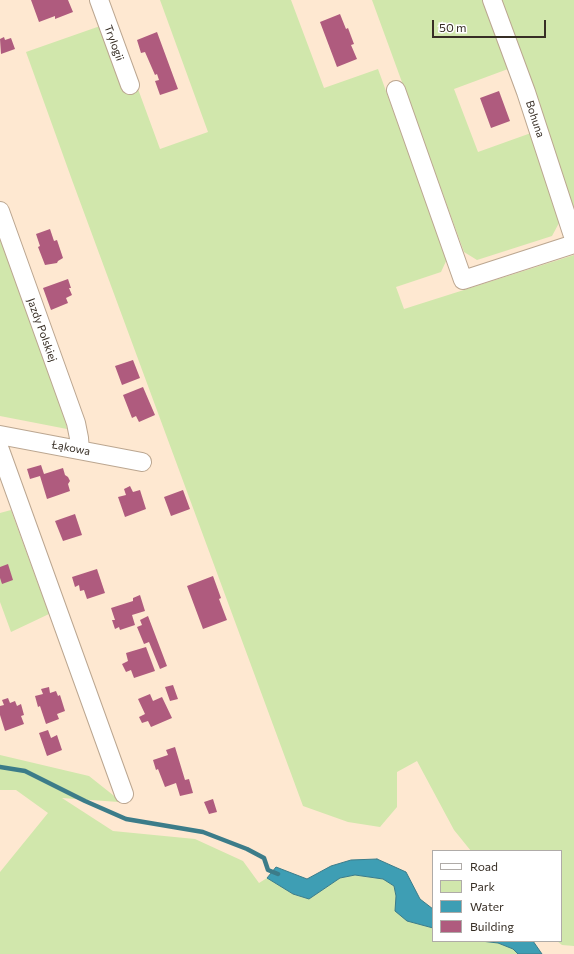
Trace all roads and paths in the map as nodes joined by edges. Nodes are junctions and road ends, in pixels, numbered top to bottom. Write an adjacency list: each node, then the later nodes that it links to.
1 (99, 0): 3 (street, Trylogii)
2 (492, 0): 6 (street, Bohuna)
3 (130, 85)
4 (396, 90): 7 (street)
5 (0, 211): 10 (street, Jazdy Polskiej)
6 (574, 239)
7 (574, 244)
8 (0, 435): 10 (street, Łąkowa)
9 (0, 450): 12 (street)
10 (80, 450): 11 (street, Łąkowa)
11 (142, 462)
12 (124, 794)

